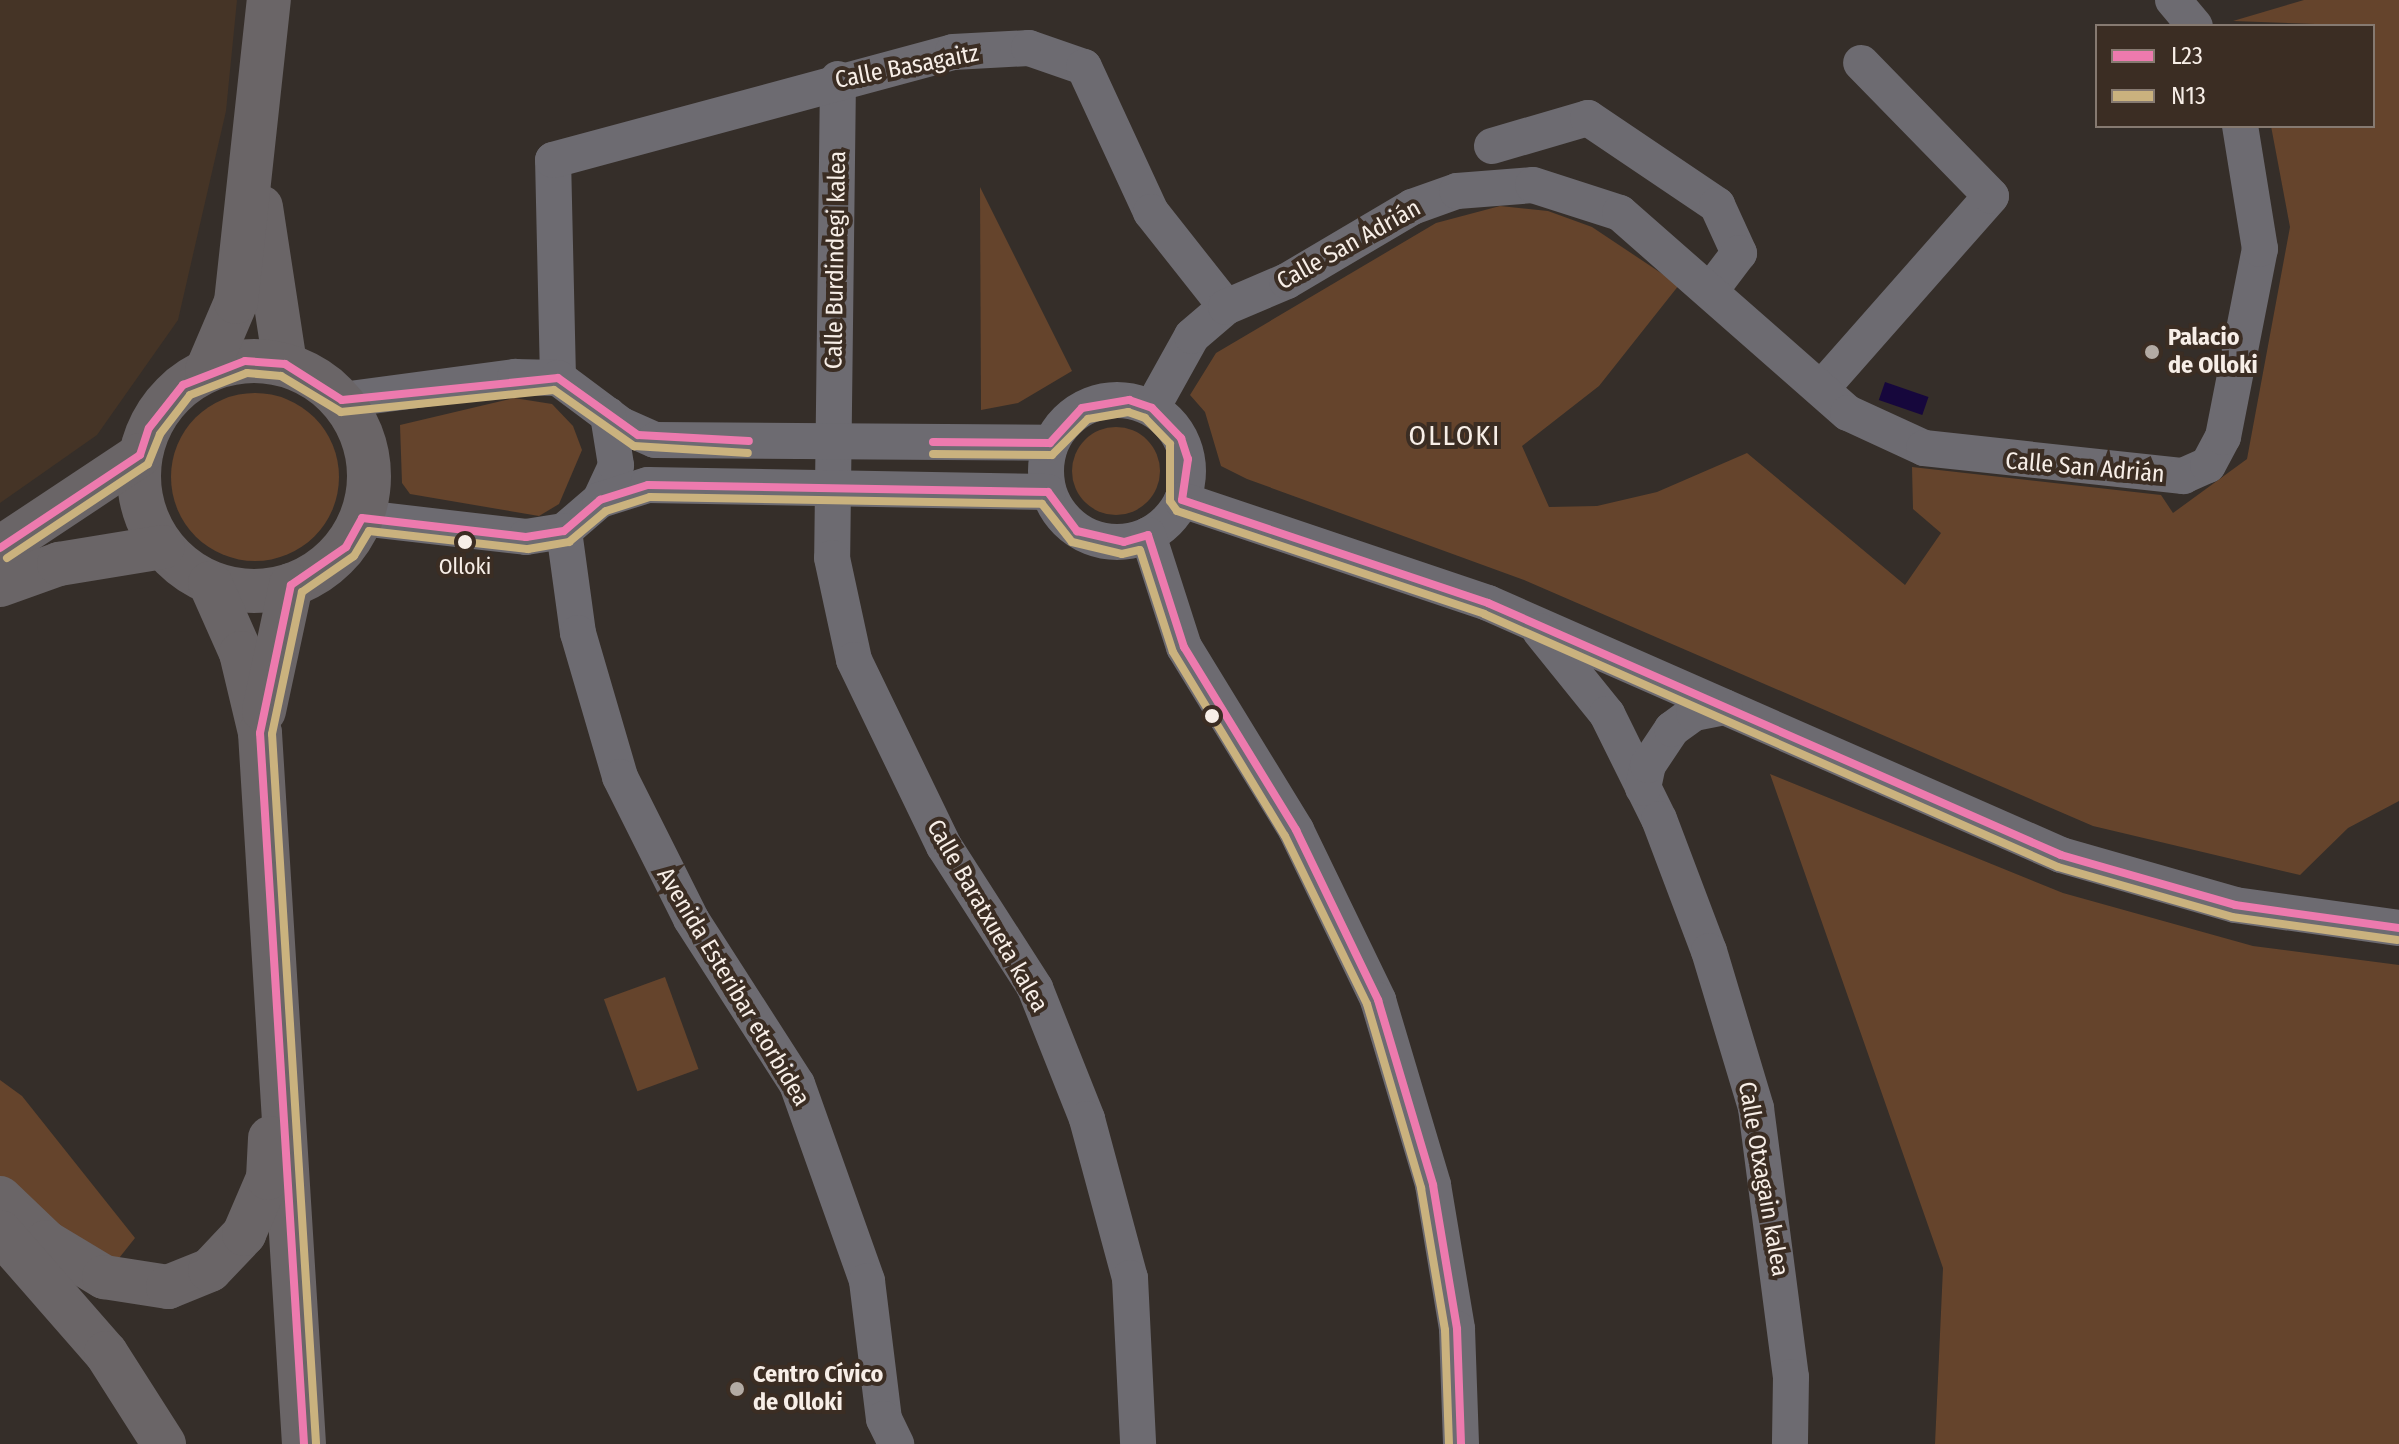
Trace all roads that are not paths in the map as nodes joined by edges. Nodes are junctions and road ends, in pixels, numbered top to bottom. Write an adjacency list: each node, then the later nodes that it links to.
1 (269, 0): 8 (highway)
2 (2173, 0): 3 (street)
3 (2193, 24)
4 (1861, 63): 14 (street)
5 (838, 79): 10 (street, Calle Basagaitz); 13 (street, Calle Basagaitz); 18 (street, Calle Burdindegi kalea)
6 (2240, 128): 14 (street, Calle San Adrián)
7 (1492, 146): 9 (street)
8 (253, 161): 11 (highway); 12 (highway)
9 (1711, 290): 10 (street, Calle San Adrián); 14 (street, Calle San Adrián)
10 (1226, 307): 16 (street, Calle San Adrián)
11 (285, 364): 12 (highway); 15 (highway)
12 (207, 370): 20 (highway)
13 (558, 378): 15 (street); 17 (street)
14 (1821, 389)
15 (342, 400): 25 (highway)
16 (1152, 408): 19 (street); 24 (street)
17 (608, 415): 18 (street); 23 (street)
18 (836, 442): 19 (street); 21 (street, Calle Baratxueta kalea)
19 (1050, 443): 22 (street)
20 (140, 455): 28 (highway); 29 (highway)
21 (834, 485): 22 (street); 23 (street); 44 (street, Calle Baratxueta kalea)
22 (1048, 492): 27 (street)
23 (600, 500): 26 (street)
24 (1182, 500): 27 (street); 33 (street)
25 (362, 518): 26 (street); 32 (highway)
26 (564, 531): 43 (street, Avenida Esteribar etorbidea)
27 (1148, 535): 45 (street)
28 (163, 547): 30 (highway); 31 (highway)
29 (0, 548)
30 (210, 583): 32 (highway); 35 (highway)
31 (0, 585)
32 (291, 585): 35 (highway)
33 (1527, 619): 34 (street); 36 (street, Calle Otxagain kalea)
34 (1724, 707): 36 (street); 37 (street)
35 (260, 733): 38 (highway)
36 (1643, 788): 46 (street, Calle Otxagain kalea)
37 (2399, 928)
38 (276, 1012): 39 (highway); 42 (highway)
39 (0, 1198)
40 (0, 1232): 41 (highway)
41 (164, 1444)
42 (304, 1444)
43 (896, 1444)
44 (1138, 1444)
45 (1461, 1444)
46 (1790, 1444)

